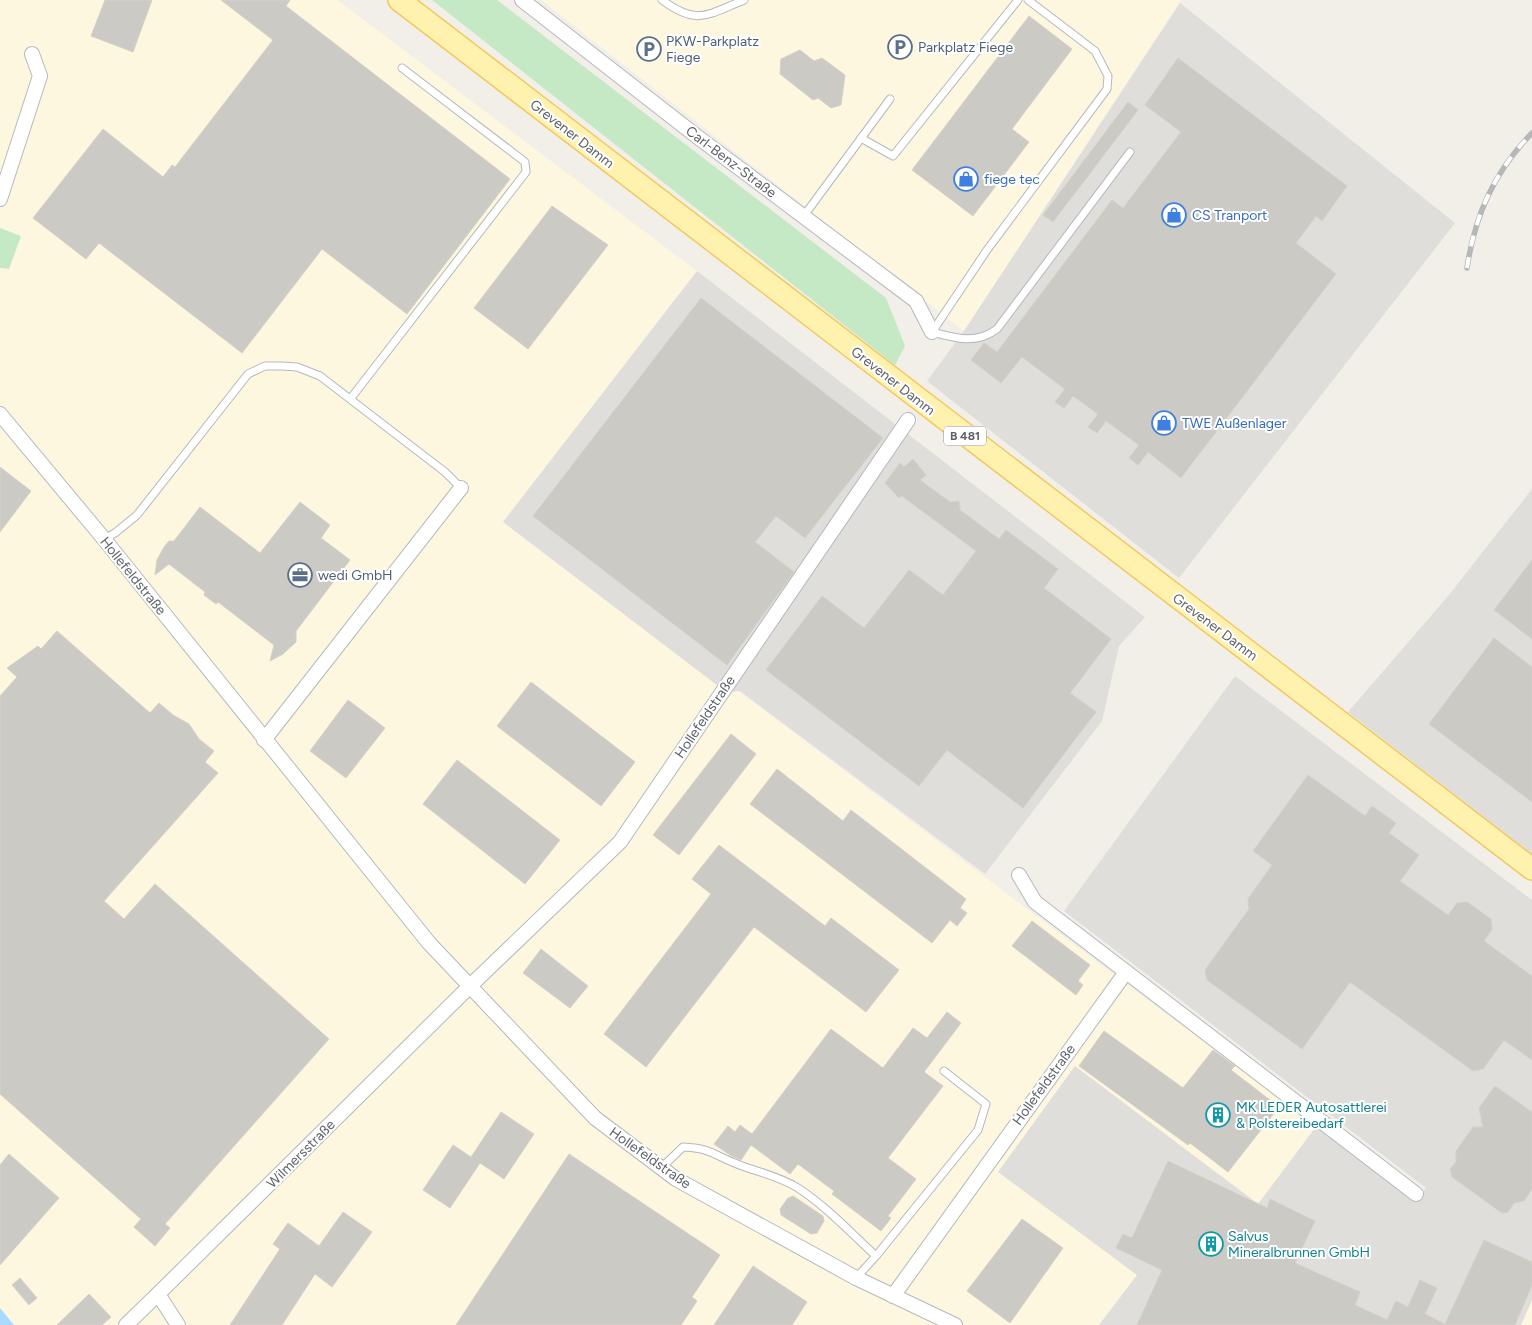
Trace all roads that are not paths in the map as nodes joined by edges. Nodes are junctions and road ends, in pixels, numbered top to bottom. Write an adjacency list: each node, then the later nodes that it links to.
1 (399, 0): 21 (main road, Grevener Damm / B 481)
2 (522, 0): 13 (street, Carl-Benz-Straße)
3 (662, 0): 4 (lane)
4 (744, 0)
5 (1018, 0): 10 (lane)
6 (1028, 0): 14 (lane)
7 (32, 54): 12 (street)
8 (402, 68): 15 (lane)
9 (890, 99): 10 (lane)
10 (861, 138): 13 (lane)
11 (1130, 152): 14 (lane)
12 (0, 198)
13 (804, 217): 14 (street, Carl-Benz-Straße)
14 (932, 332)
15 (351, 398): 18 (lane); 19 (lane)
16 (0, 414): 19 (street, Hollefeldstraße)
17 (908, 420): 24 (street, Hollefeldstraße)
18 (461, 488): 20 (street)
19 (104, 539): 20 (street, Hollefeldstraße)
20 (264, 740): 24 (street, Hollefeldstraße)
21 (1532, 869)
22 (1019, 876): 23 (street)
23 (1126, 972): 27 (street); 31 (street, Hollefeldstraße)
24 (470, 987): 26 (street, Hollefeldstraße); 30 (street, Wilmersstraße)
25 (944, 1071): 28 (lane)
26 (662, 1168): 28 (lane); 29 (street, Hollefeldstraße)
27 (1416, 1194)
28 (876, 1256): 29 (lane)
29 (856, 1278): 31 (street, Hollefeldstraße)
30 (158, 1294): 32 (street, Wilmersstraße); 33 (street)
31 (893, 1296): 34 (street, Hollefeldstraße)
32 (126, 1325)
33 (178, 1325)
34 (955, 1325)

